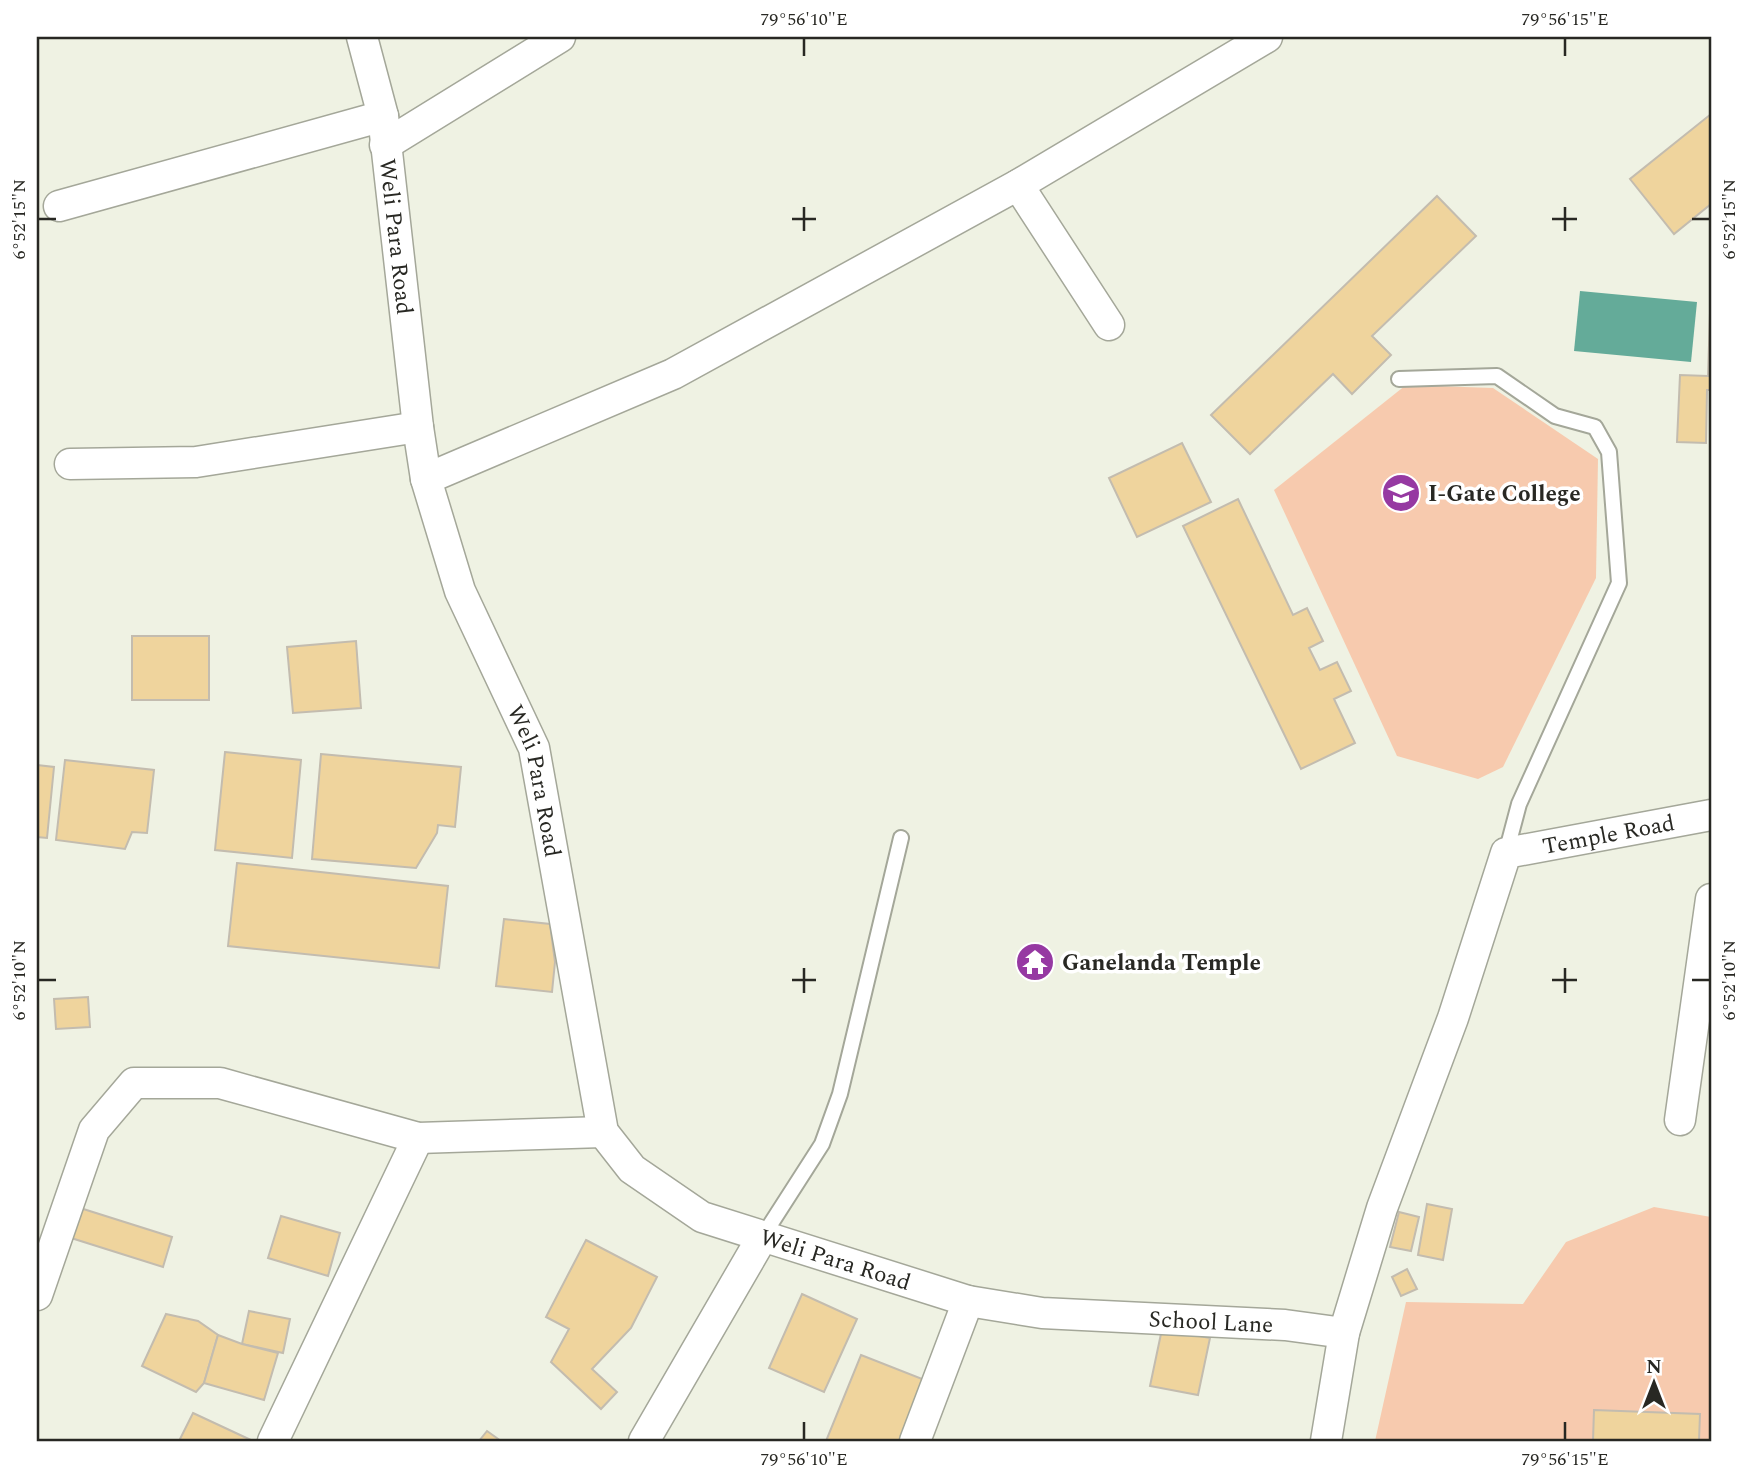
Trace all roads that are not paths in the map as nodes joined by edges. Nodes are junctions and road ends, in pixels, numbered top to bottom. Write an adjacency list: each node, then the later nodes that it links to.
1 (362, 37): 4 (street, Weli Para Road)
2 (560, 37): 4 (street)
3 (1267, 37): 5 (street)
4 (384, 131): 6 (street); 9 (street, Weli Para Road)
5 (1018, 185): 7 (street); 11 (street)
6 (59, 206)
7 (1109, 325)
8 (1399, 379): 14 (lane)
9 (418, 427): 10 (street); 11 (street, Weli Para Road)
10 (70, 464)
11 (426, 479): 17 (street, Weli Para Road)
12 (1711, 815): 14 (street, Temple Road)
13 (901, 838): 19 (lane)
14 (1506, 853): 22 (street)
15 (1711, 899): 16 (street)
16 (1680, 1120)
17 (603, 1132): 18 (street); 19 (street, Weli Para Road)
18 (418, 1138): 20 (street); 23 (street)
19 (763, 1236): 21 (street, Weli Para Road); 24 (street)
20 (37, 1295)
21 (968, 1301): 22 (street, School Lane); 25 (street)
22 (1344, 1333): 26 (street)
23 (273, 1441)
24 (644, 1441)
25 (915, 1441)
26 (1326, 1441)

